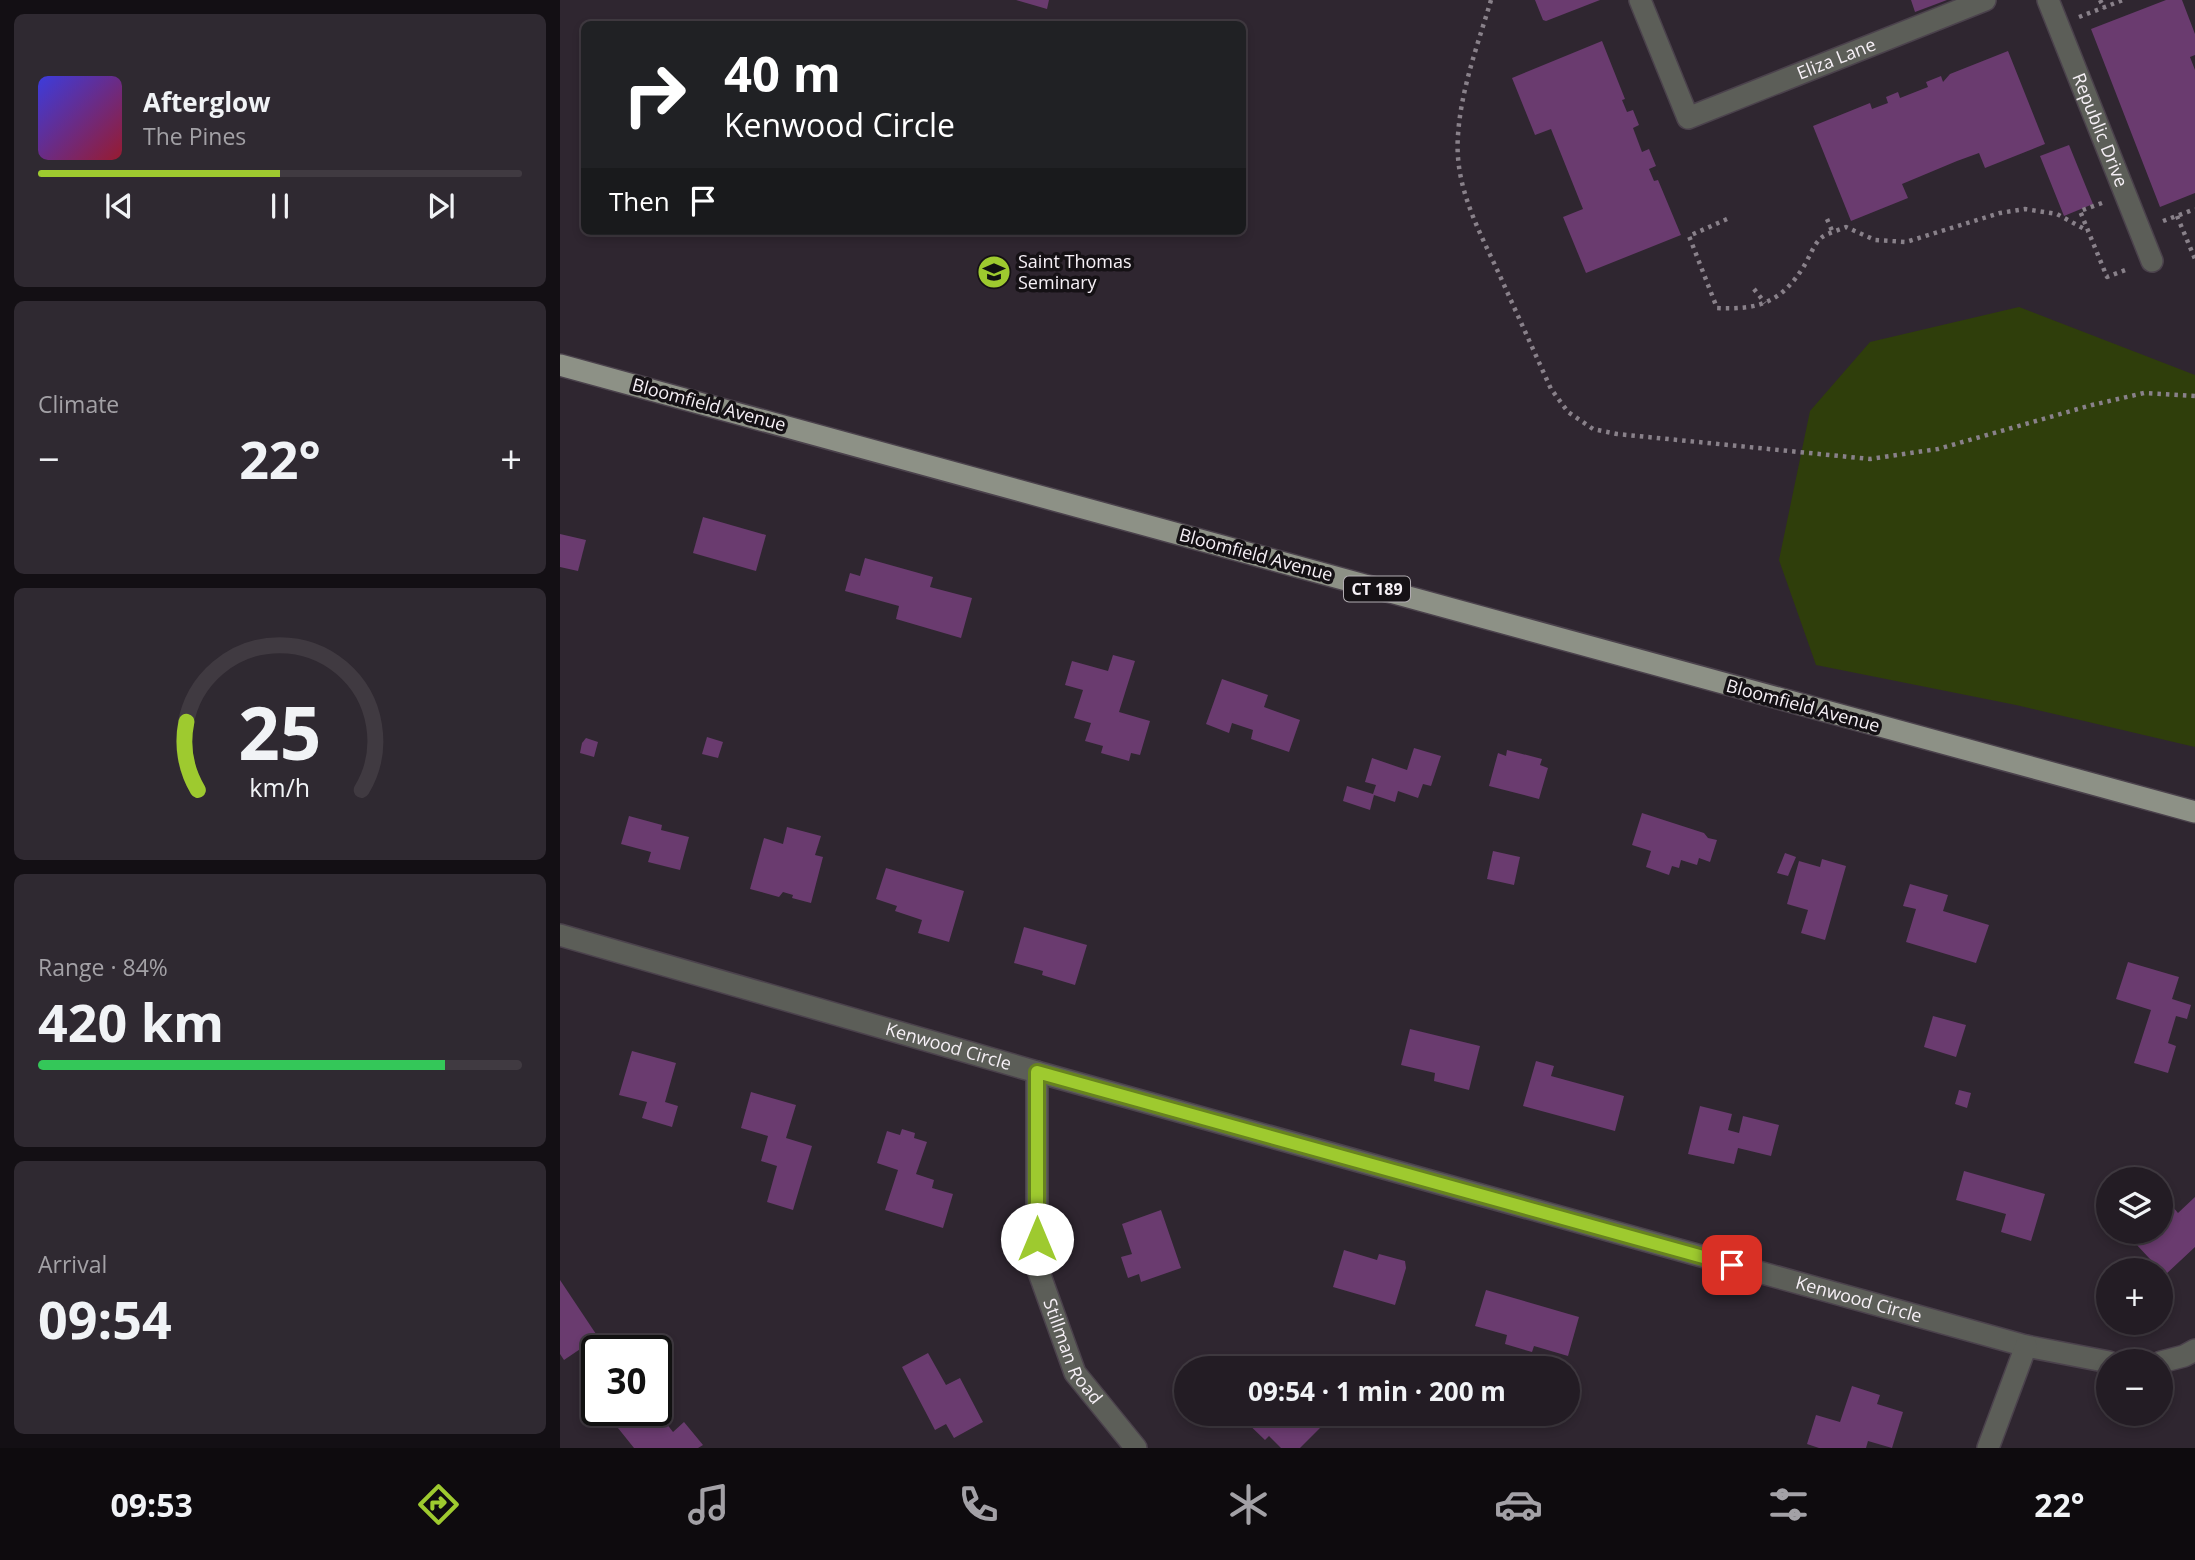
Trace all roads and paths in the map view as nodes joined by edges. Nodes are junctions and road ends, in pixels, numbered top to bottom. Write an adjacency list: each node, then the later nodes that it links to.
1 (1491, 0): 22 (path)
2 (1640, 0): 3 (street, Eliza Lane)
3 (1985, 0)
4 (2048, 0): 9 (street, Republic Drive)
5 (2101, 0): 7 (path)
6 (2123, 0): 7 (path)
7 (2104, 8): 8 (path)
8 (2076, 18)
9 (2125, 195): 15 (path); 18 (street, Republic Drive)
10 (2195, 209): 11 (path)
11 (2178, 216): 14 (path); 17 (path)
12 (1727, 219): 20 (path)
13 (1827, 219): 16 (path)
14 (2156, 223)
15 (2088, 231): 16 (path); 18 (path)
16 (1833, 233): 20 (path)
17 (2195, 259)
18 (2152, 261)
19 (1754, 289): 20 (path)
20 (1765, 303)
21 (560, 365): 23 (main road, Bloomfield Avenue / CT 189)
22 (2195, 396)
23 (2195, 812)
24 (560, 935): 25 (street, Kenwood Circle)
25 (1037, 1072): 26 (street, Kenwood Circle); 30 (street, Stillman Road)
26 (2026, 1346): 28 (street, Kenwood Circle); 31 (street)
27 (2195, 1350): 29 (street)
28 (2096, 1359)
29 (2173, 1359)
30 (1136, 1448)
31 (1988, 1448)

